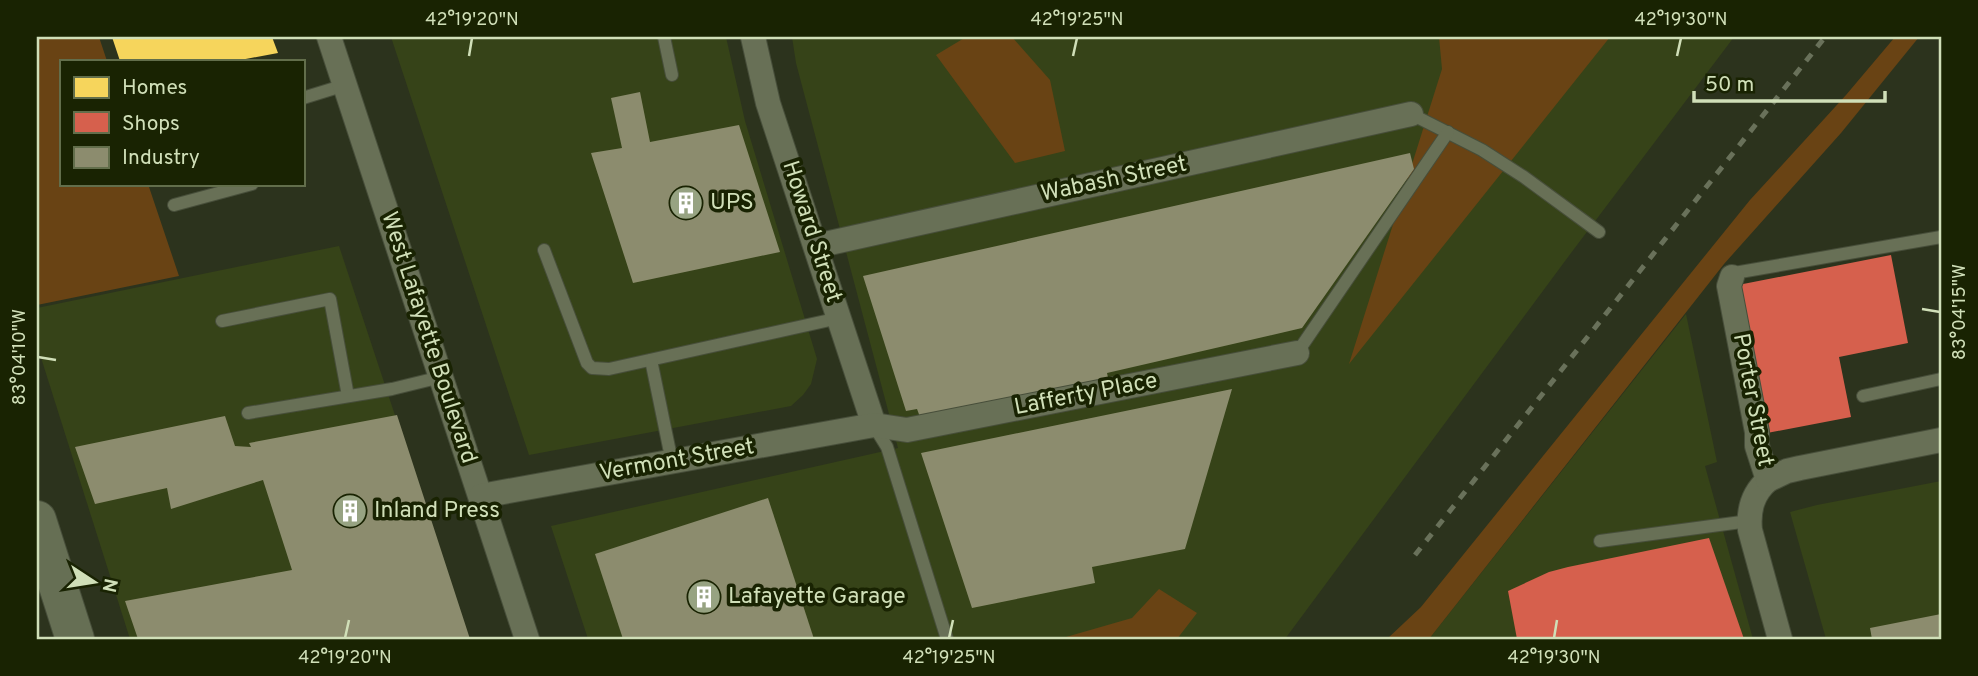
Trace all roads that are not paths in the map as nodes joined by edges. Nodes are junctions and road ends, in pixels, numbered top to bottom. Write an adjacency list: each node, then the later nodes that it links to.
1 (329, 37): 5 (street, West Lafayette Boulevard)
2 (664, 37): 4 (lane)
3 (753, 37): 13 (street, Howard Street)
4 (671, 75)
5 (345, 85): 6 (lane); 20 (street, West Lafayette Boulevard)
6 (304, 98)
7 (1411, 114): 8 (lane); 13 (street, Wabash Street)
8 (1448, 132): 11 (lane); 18 (lane)
9 (245, 186): 10 (lane)
10 (174, 205)
11 (1599, 232)
12 (1941, 237): 15 (lane)
13 (816, 246): 16 (street, Howard Street)
14 (544, 250): 19 (lane)
15 (1732, 277): 28 (street, Porter Street)
16 (839, 318): 19 (lane); 25 (street, Howard Street)
17 (222, 321): 22 (lane)
18 (1297, 354): 25 (street, Lafferty Place)
19 (651, 360): 27 (lane)
20 (441, 377): 22 (lane); 29 (street, West Lafayette Boulevard)
21 (1941, 379): 23 (lane)
22 (348, 396): 24 (lane)
23 (1863, 396)
24 (248, 413)
25 (874, 425): 27 (street, Vermont Street); 36 (lane)
26 (1941, 440): 28 (street)
27 (673, 462): 29 (street, Vermont Street)
28 (1768, 480): 31 (street, Porter Street)
29 (481, 496): 35 (street, West Lafayette Boulevard)
30 (37, 520): 33 (main road)
31 (1749, 521): 32 (lane); 37 (street)
32 (1600, 541)
33 (48, 589): 34 (main road)
34 (75, 639)
35 (527, 639)
36 (947, 639)
37 (1780, 639)

